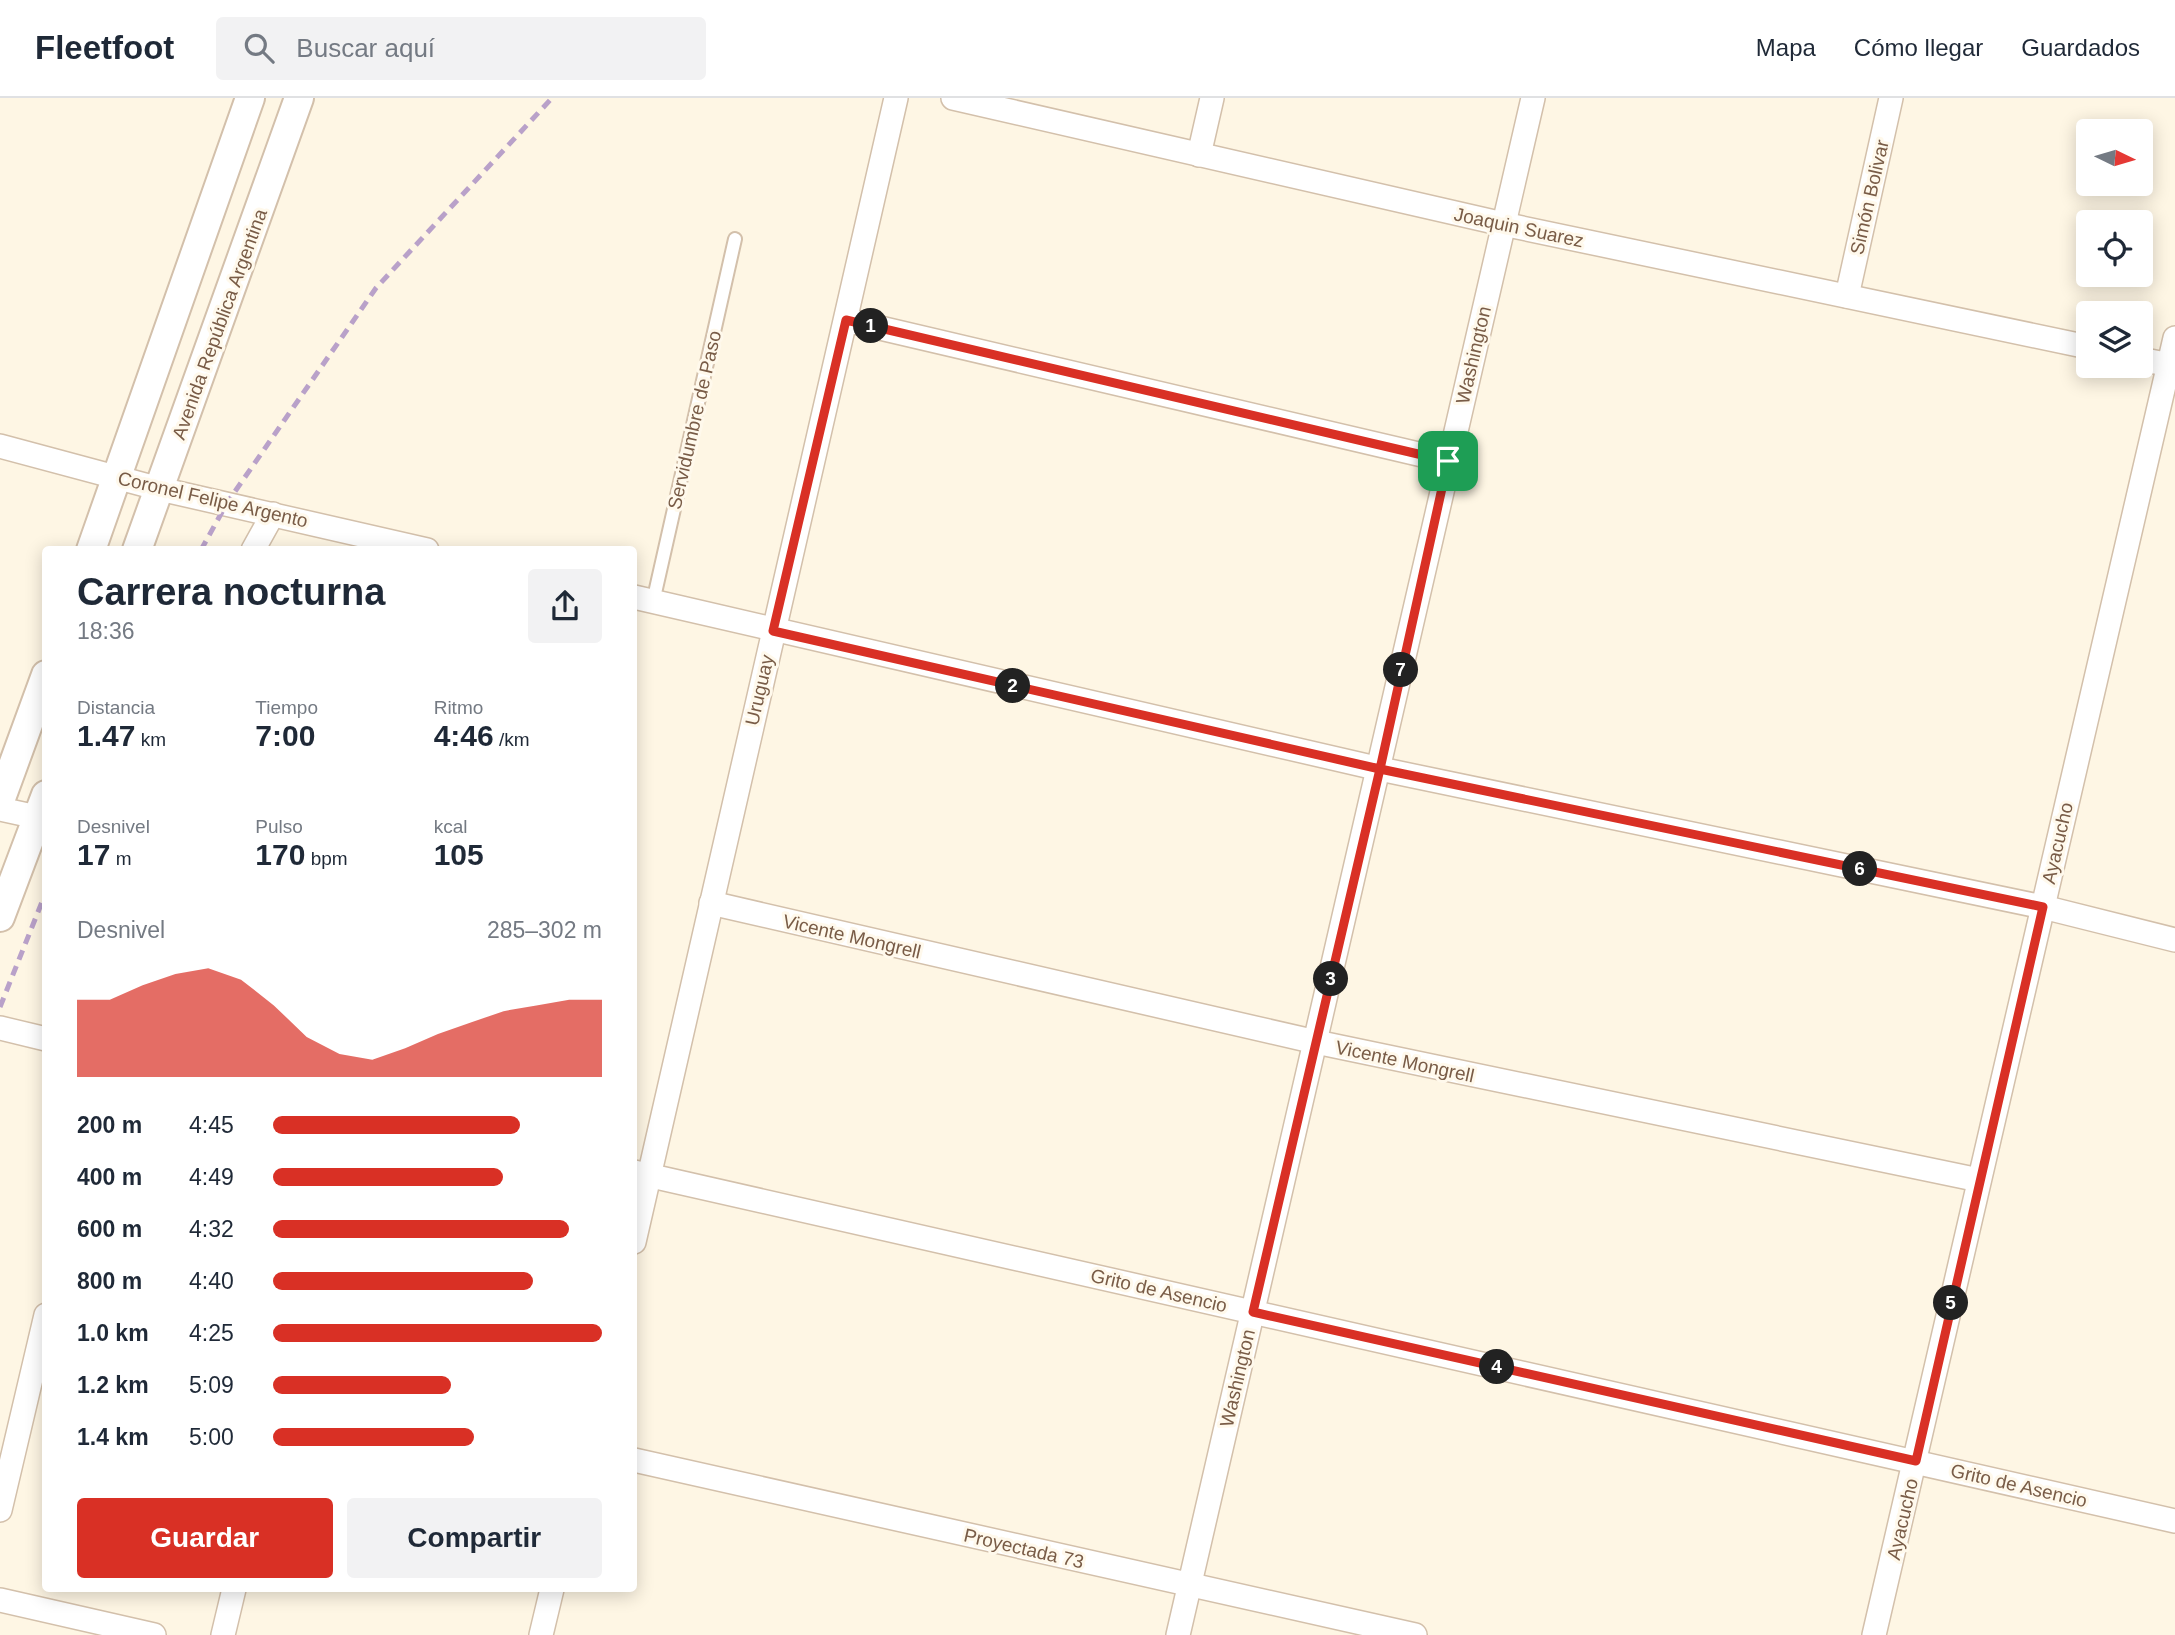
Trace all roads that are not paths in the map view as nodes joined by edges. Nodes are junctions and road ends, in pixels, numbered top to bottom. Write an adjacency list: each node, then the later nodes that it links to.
1 (250, 98): 19 (street)
2 (299, 98): 20 (street, Avenida República Argentina)
3 (896, 98): 12 (street, Uruguay)
4 (953, 98): 8 (street, Joaquin Suarez)
5 (1212, 98): 8 (street)
6 (1533, 98): 9 (street, Washington)
7 (1891, 98): 11 (street, Simón Bolivar)
8 (1199, 155): 9 (street, Joaquin Suarez)
9 (1503, 224): 11 (street, Joaquin Suarez); 18 (street, Washington)
10 (734, 239): 26 (lane, Servidumbre de Paso)
11 (1847, 296): 14 (street, Joaquin Suarez)
12 (846, 320): 18 (street); 27 (street, Uruguay)
13 (2175, 338): 16 (street, Ayacucho)
14 (2076, 344)
15 (2153, 362): 16 (street)
16 (2172, 366): 34 (street, Ayacucho)
17 (0, 446): 19 (street, Coronel Felipe Argento)
18 (1448, 461): 29 (street, Washington)
19 (117, 477): 20 (street, Coronel Felipe Argento); 22 (street)
20 (160, 489): 21 (street, Coronel Felipe Argento); 23 (street, Avenida República Argentina)
21 (273, 513): 24 (street); 25 (street, Coronel Felipe Argento)
22 (92, 546)
23 (139, 546)
24 (255, 546)
25 (409, 546)
26 (643, 599): 27 (street)
27 (773, 631): 29 (street); 33 (street, Uruguay)
28 (42, 686): 30 (street)
29 (1380, 769): 34 (street); 39 (street, Washington)
30 (0, 801)
31 (41, 806): 32 (street); 35 (street)
32 (0, 809)
33 (711, 903): 39 (street, Vicente Mongrell); 40 (street, Uruguay)
34 (2043, 907): 36 (street); 41 (street, Ayacucho)
35 (0, 917)
36 (2175, 940)
37 (0, 1028): 38 (street)
38 (42, 1038)
39 (1316, 1042): 41 (street, Vicente Mongrell); 43 (street, Washington)
40 (641, 1174): 42 (street, Uruguay); 43 (street, Grito de Asencio)
41 (1979, 1180): 46 (street, Ayacucho)
42 (637, 1213)
43 (1253, 1312): 46 (street, Grito de Asencio); 49 (street, Washington)
44 (42, 1332): 47 (street)
45 (637, 1461): 49 (street, Proyectada 73)
46 (1916, 1461): 48 (street, Grito de Asencio); 58 (street, Ayacucho)
47 (0, 1510)
48 (2175, 1521)
49 (1190, 1585): 56 (street, Washington); 57 (street, Proyectada 73)
50 (233, 1592): 54 (street)
51 (551, 1592): 55 (street)
52 (0, 1600): 53 (street)
53 (154, 1635)
54 (223, 1635)
55 (541, 1635)
56 (1178, 1635)
57 (1415, 1635)
58 (1874, 1635)

